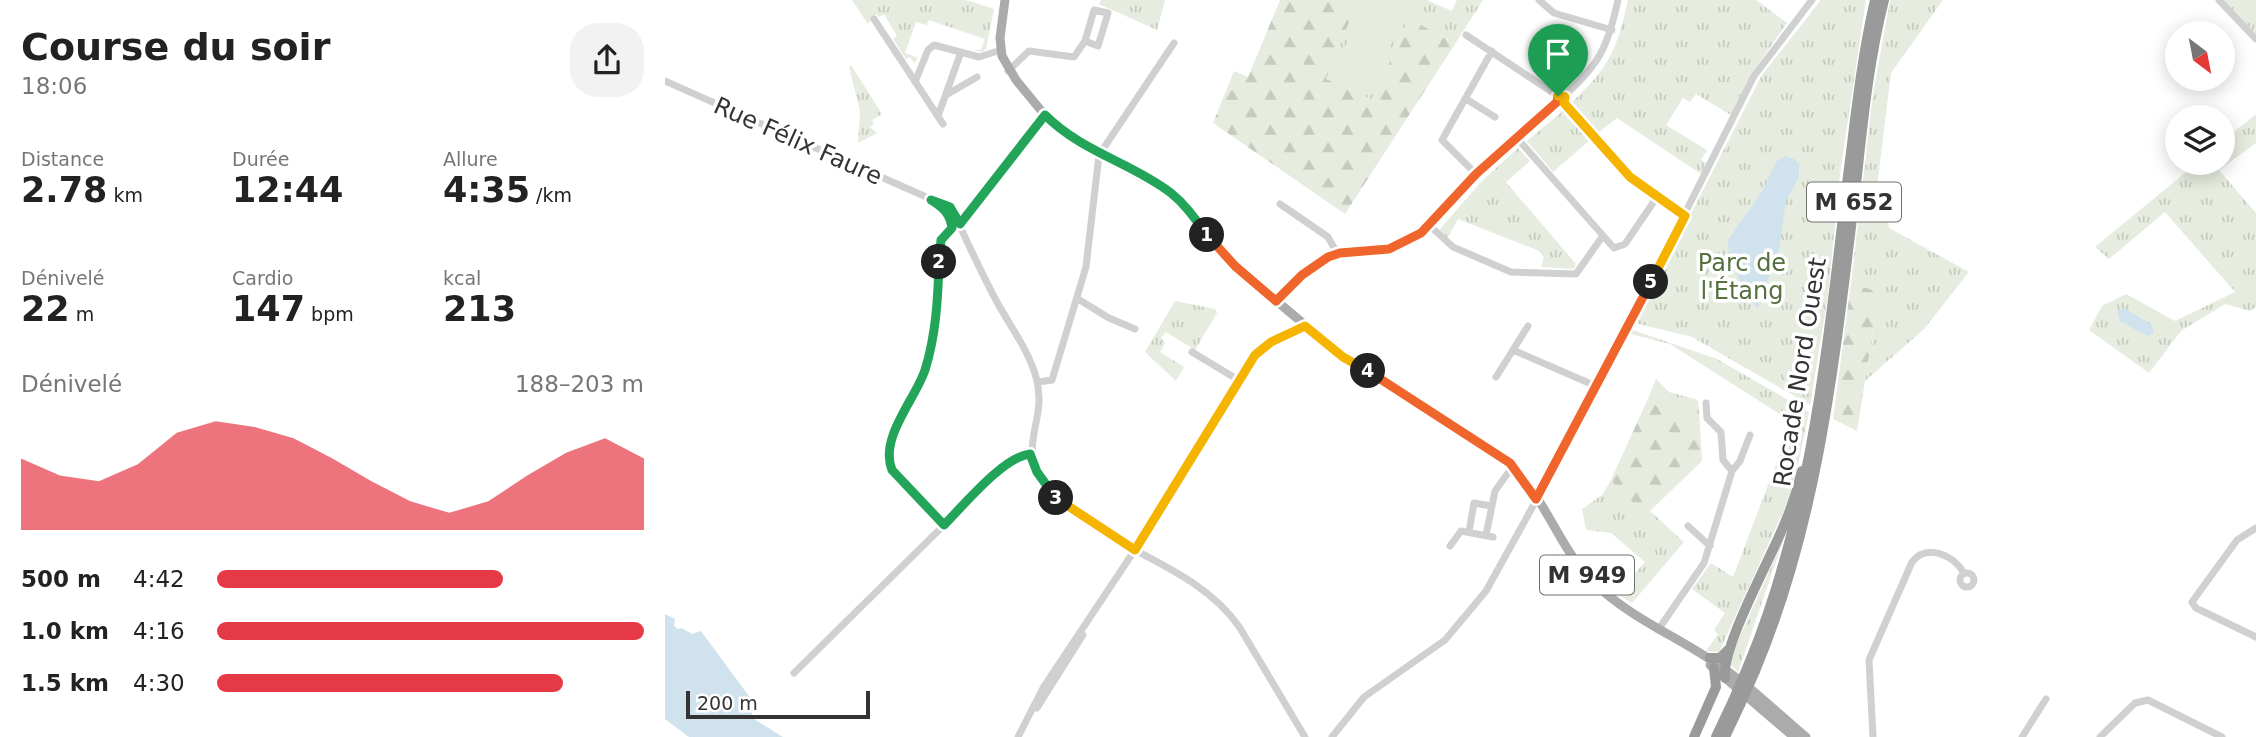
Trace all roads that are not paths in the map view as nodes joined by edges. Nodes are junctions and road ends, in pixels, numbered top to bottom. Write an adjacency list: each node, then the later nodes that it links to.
1 (1539, 0): 9 (street)
2 (1618, 0): 9 (street)
3 (1812, 0): 31 (street)
4 (1875, 0): 47 (highway, Rocade Nord Ouest / M 652)
5 (1884, 0): 47 (highway, Rocade Nord Ouest / M 652)
6 (2219, 0): 11 (street)
7 (1004, 4): 14 (main road)
8 (874, 19): 20 (street)
9 (1612, 30): 23 (street)
10 (1466, 34): 15 (street)
11 (2256, 39)
12 (1085, 41): 12 (street); 17 (street)
13 (1174, 43): 27 (street)
14 (998, 51): 16 (street); 17 (main road, M 949)
15 (1492, 51): 22 (street); 23 (street)
16 (961, 52): 20 (street); 21 (street)
17 (1008, 70): 24 (main road, M 949)
18 (977, 77): 21 (street)
19 (665, 81): 32 (street, Rue Félix Faure)
20 (915, 82): 21 (street)
21 (946, 94)
22 (1466, 99): 25 (street); 28 (street)
23 (1561, 99): 26 (street); 29 (street)
24 (1045, 115): 27 (main road, M 949); 32 (street)
25 (1495, 117)
26 (1516, 138): 28 (street); 34 (street)
27 (1099, 155): 36 (street); 37 (main road, M 949)
28 (1476, 174): 33 (street)
29 (1657, 197): 31 (street); 34 (street)
30 (1280, 204): 35 (street)
31 (1685, 216): 46 (street)
32 (956, 224): 45 (street, Rue Félix Faure); 56 (street)
33 (1430, 226): 34 (street); 35 (street)
34 (1602, 237)
35 (1338, 253): 37 (street)
36 (1078, 299): 40 (street); 45 (street)
37 (1276, 301): 38 (main road, M 949)
38 (1305, 326): 44 (street); 52 (main road, M 949)
39 (1528, 326): 41 (street)
40 (1135, 328)
41 (1513, 350): 43 (street); 46 (street)
42 (1192, 352): 44 (street)
43 (1496, 377)
44 (1240, 381): 62 (street)
45 (1038, 382): 51 (street)
46 (1598, 387): 54 (street)
47 (1824, 402): 49 (highway, Rocade Nord Ouest / M 652)
48 (1706, 403): 53 (street)
49 (1818, 432): 66 (highway); 71 (highway, Rocade Nord Ouest / M 652, bridge)
50 (1750, 435): 53 (street)
51 (1030, 454): 56 (street); 62 (street)
52 (1513, 466): 54 (main road, M 949); 55 (street)
53 (1732, 471): 61 (street)
54 (1536, 499): 64 (main road, M 949); 74 (street)
55 (1491, 506): 59 (street); 59 (street)
56 (944, 525): 68 (street)
57 (1688, 526): 61 (street)
58 (2256, 528): 65 (street)
59 (1469, 532): 60 (street)
60 (1450, 546)
61 (1710, 546): 64 (street)
62 (1135, 550): 72 (street); 73 (street)
63 (1964, 573): 80 (street)
64 (1658, 630): 67 (main road, M 949)
65 (2256, 637)
66 (1733, 641): 67 (highway); 67 (highway)
67 (1723, 672): 69 (highway); 69 (highway); 78 (main road, M 949); 79 (main road, M 949)
68 (794, 673)
69 (1716, 687): 75 (highway)
70 (2046, 699): 81 (street)
71 (1737, 703): 76 (highway, Rocade Nord Ouest / M 652); 77 (highway, Rocade Nord Ouest / M 652)
72 (1018, 737)
73 (1305, 737)
74 (1332, 737)
75 (1694, 737)
76 (1716, 737)
77 (1727, 737)
78 (1794, 737)
79 (1806, 737)
80 (1873, 737)
81 (2022, 737)
82 (2100, 737): 83 (street)
83 (2222, 737)

